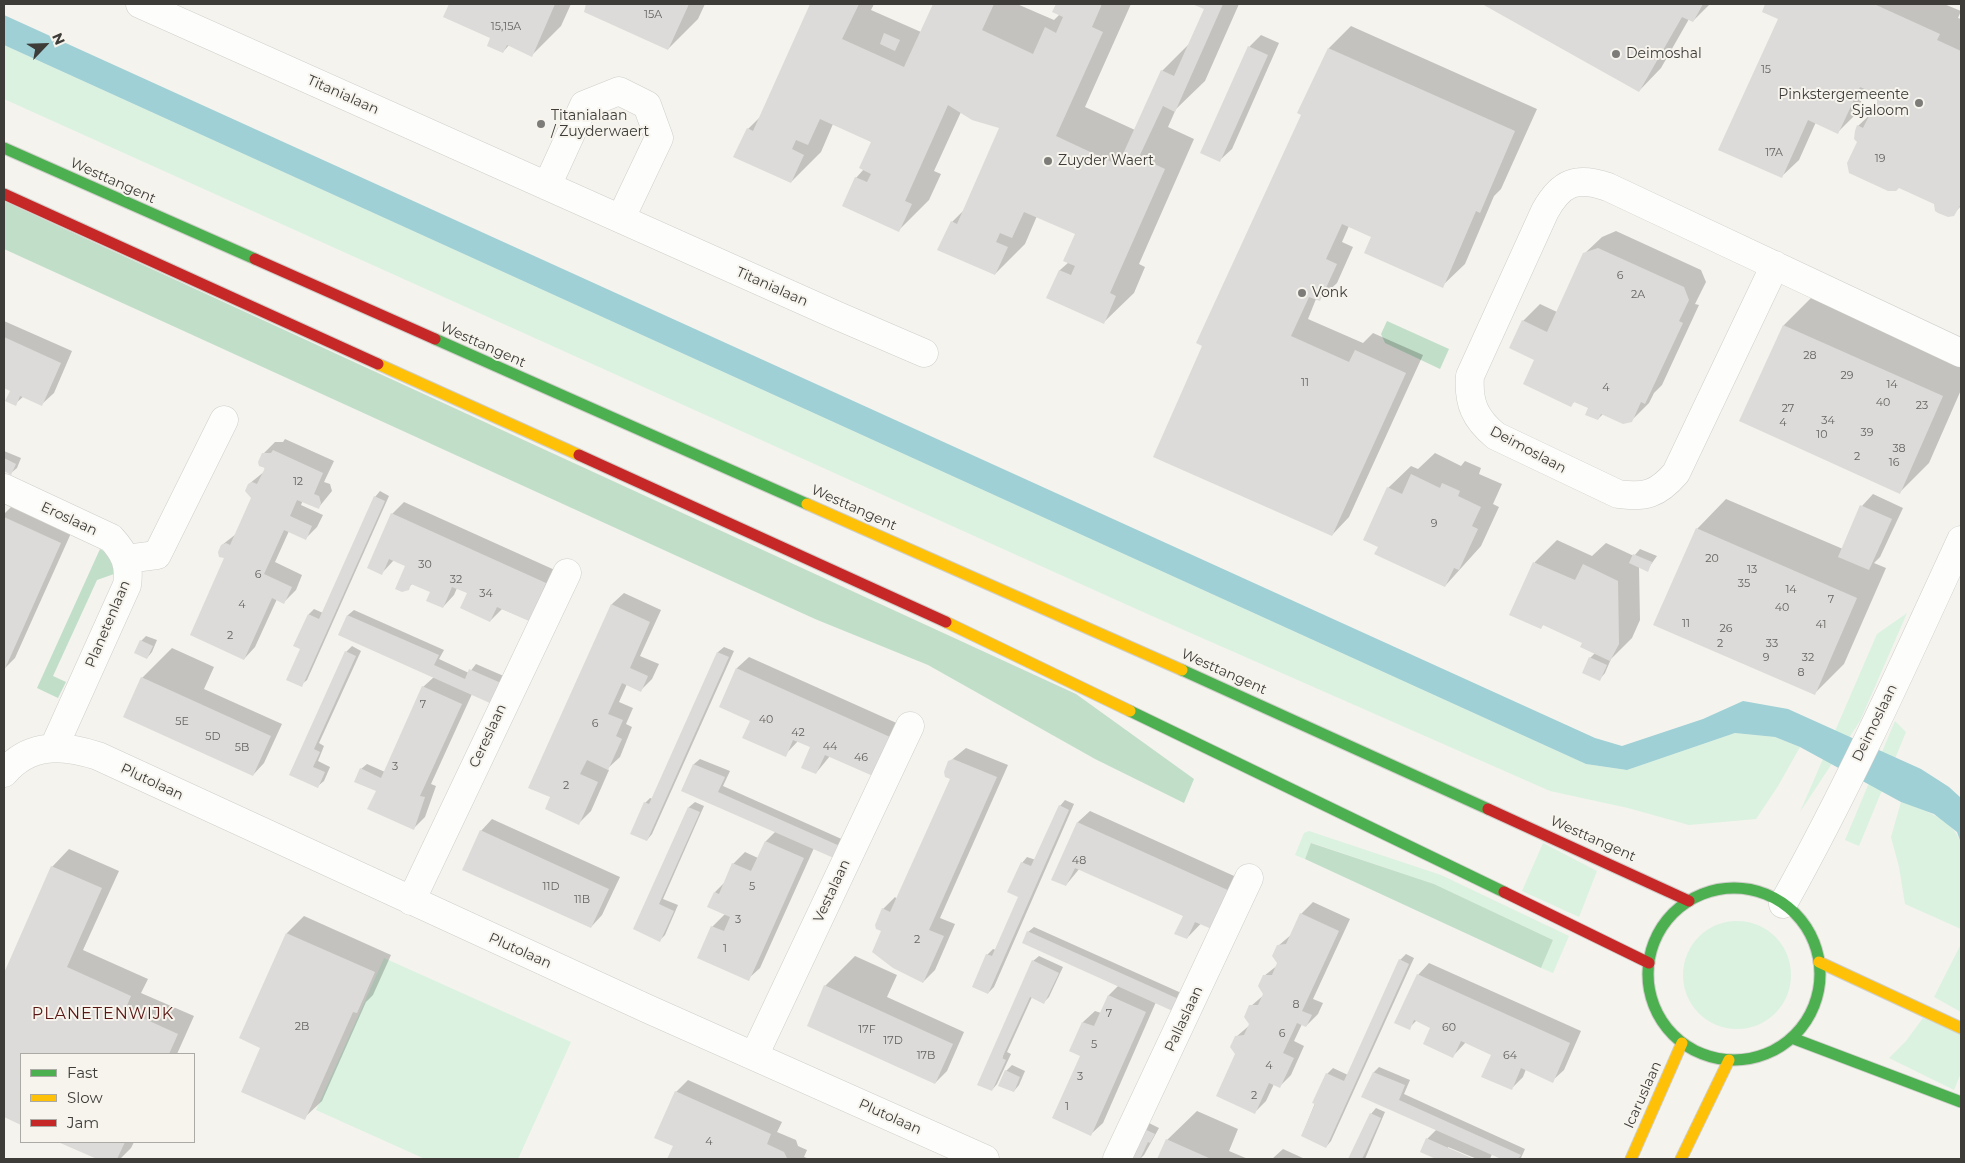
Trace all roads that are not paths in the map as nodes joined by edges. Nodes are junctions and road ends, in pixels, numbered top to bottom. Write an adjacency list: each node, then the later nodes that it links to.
1 (140, 4): 3 (street, Titanialaan)
2 (4, 148): 19 (main road, Westtangent)
3 (547, 186): 5 (street, Titanialaan); 5 (street)
4 (4, 194): 22 (main road)
5 (621, 218): 7 (street, Titanialaan)
6 (1775, 265): 6 (street, Deimoslaan); 8 (street, Deimoslaan)
7 (924, 353)
8 (1961, 353)
9 (224, 420): 12 (street)
10 (4, 488): 12 (street, Eroslaan)
11 (1961, 540): 20 (street, Deimoslaan)
12 (126, 558): 15 (street, Planetenlaan)
13 (567, 573): 18 (street, Cereslaan)
14 (910, 726): 26 (street, Vestalaan)
15 (54, 747): 16 (street); 18 (street, Plutolaan)
16 (4, 773)
17 (1249, 878): 30 (street, Pallaslaan)
18 (411, 901): 26 (street, Plutolaan)
19 (1689, 901): 20 (main road); 22 (main road)
20 (1783, 904): 21 (main road)
21 (1819, 962): 23 (main road); 24 (main road)
22 (1649, 964): 25 (main road)
23 (1961, 1028)
24 (1792, 1038): 27 (main road); 28 (main road)
25 (1682, 1043): 27 (main road); 31 (main road, Icaruslaan)
26 (754, 1056): 29 (street, Plutolaan)
27 (1728, 1060): 32 (main road)
28 (1961, 1102)
29 (985, 1159)
30 (1117, 1159)
31 (1631, 1159)
32 (1680, 1159)

